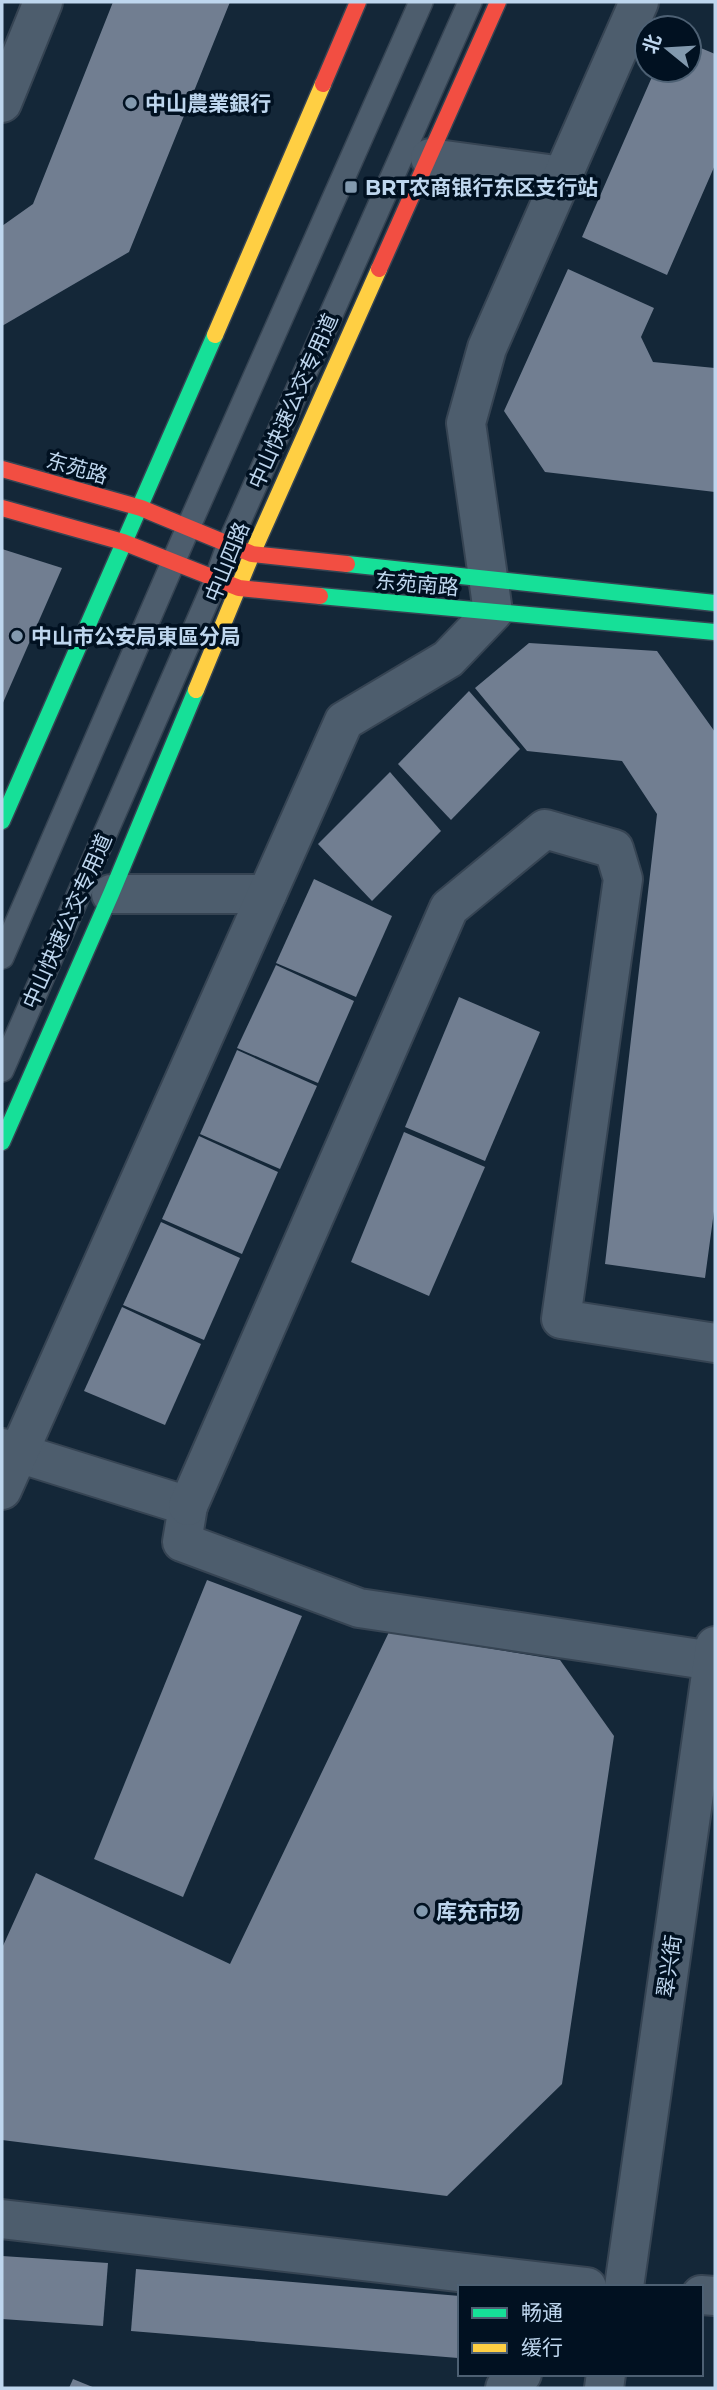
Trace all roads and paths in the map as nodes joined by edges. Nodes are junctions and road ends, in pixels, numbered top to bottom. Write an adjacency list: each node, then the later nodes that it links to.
1 (43, 2): 7 (street)
2 (358, 2): 12 (main road)
3 (421, 2): 13 (lane)
4 (470, 2): 15 (lane, 中山快速公交专用道)
5 (498, 2): 8 (main road, 中山四路)
6 (639, 2): 9 (street)
7 (2, 103)
8 (430, 158): 9 (street); 16 (main road, 中山四路)
9 (563, 176): 20 (street)
10 (2, 469): 12 (main road, 东苑路)
11 (2, 508): 14 (main road)
12 (141, 508): 13 (main road, 东苑南路); 14 (main road)
13 (188, 528): 15 (main road, 东苑南路); 17 (lane)
14 (123, 542): 17 (main road, 东苑南路); 23 (main road)
15 (229, 544): 16 (main road, 东苑南路); 18 (lane, 中山快速公交专用道)
16 (251, 554): 19 (main road, 中山四路); 20 (main road, 东苑南路)
17 (174, 563): 18 (main road, 东苑南路); 26 (lane)
18 (216, 580): 19 (main road, 东苑南路); 27 (lane, 中山快速公交专用道)
19 (239, 588): 20 (main road, 东苑南路); 24 (main road, 中山四路)
20 (491, 596): 21 (main road, 东苑南路); 22 (main road, 东苑南路); 25 (street)
21 (715, 603)
22 (715, 632)
23 (2, 821)
24 (111, 894): 25 (street); 28 (main road, 中山四路)
25 (267, 894): 30 (street)
26 (2, 957)
27 (2, 1070)
28 (2, 1142)
29 (715, 1343): 32 (street)
30 (10, 1450): 31 (street); 32 (street)
31 (2, 1490)
32 (188, 1506): 33 (street)
33 (714, 1653): 36 (street, 翠兴街)
34 (2, 2219): 35 (street)
35 (570, 2285)
36 (624, 2285)
37 (520, 2376): 38 (street)
38 (505, 2388)

